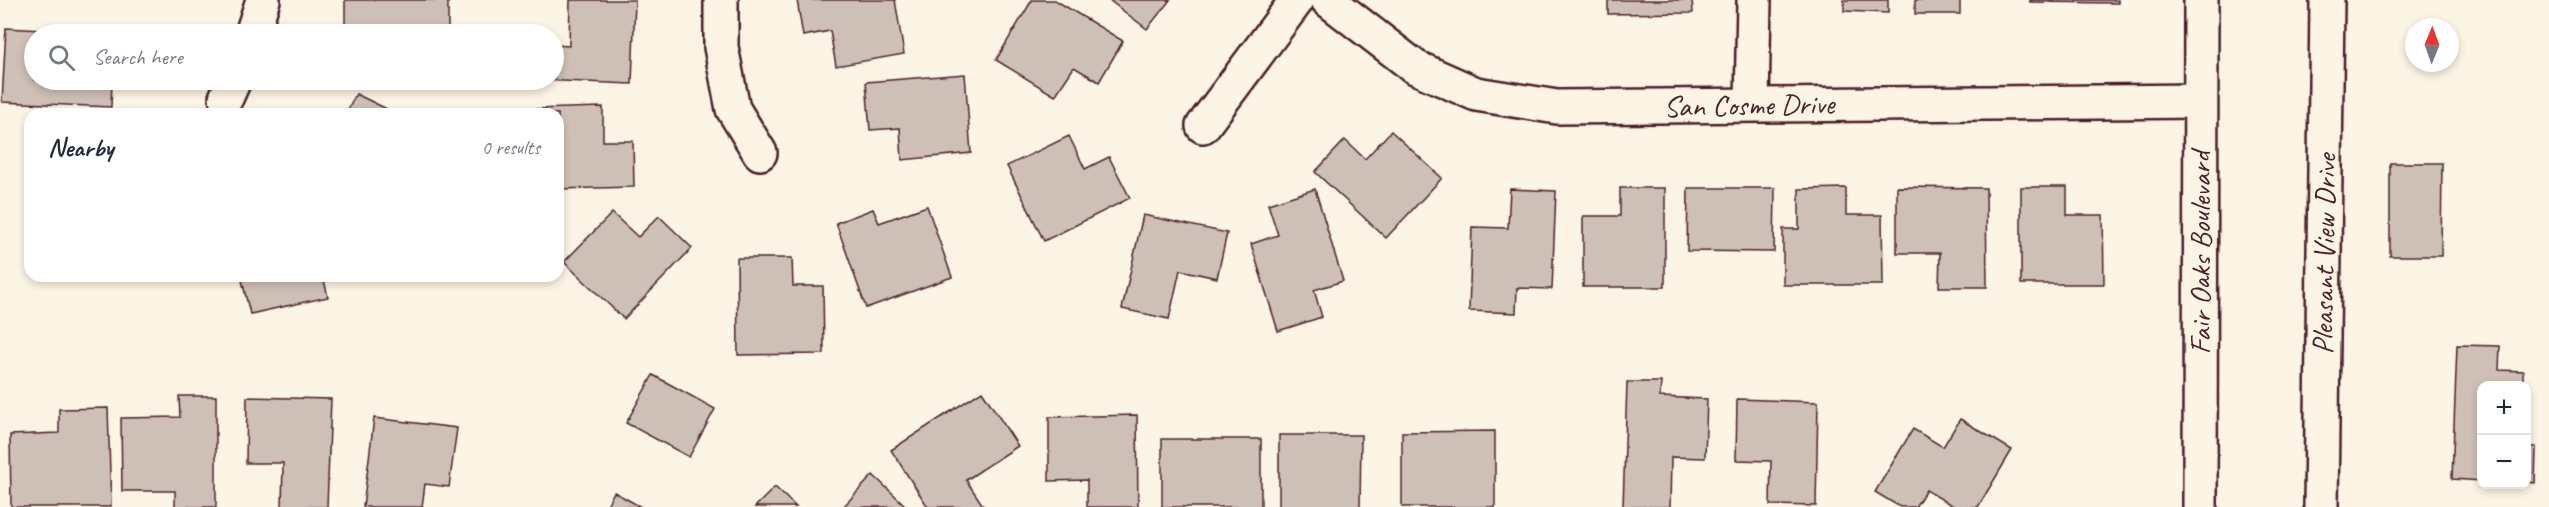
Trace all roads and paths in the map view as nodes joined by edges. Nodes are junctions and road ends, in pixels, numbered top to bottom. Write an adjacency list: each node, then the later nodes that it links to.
1 (263, 0): 8 (street)
2 (721, 0): 12 (street)
3 (1297, 0): 11 (street)
4 (1328, 0): 10 (street, San Cosme Drive)
5 (1754, 0): 10 (street)
6 (2201, 0): 9 (street, Fair Oaks Boulevard)
7 (2327, 0): 14 (street, Pleasant View Drive)
8 (255, 24)
9 (2200, 101): 10 (street, San Cosme Drive); 13 (street, Fair Oaks Boulevard)
10 (1752, 104)
11 (1203, 126)
12 (760, 153)
13 (2200, 507)
14 (2321, 507)

